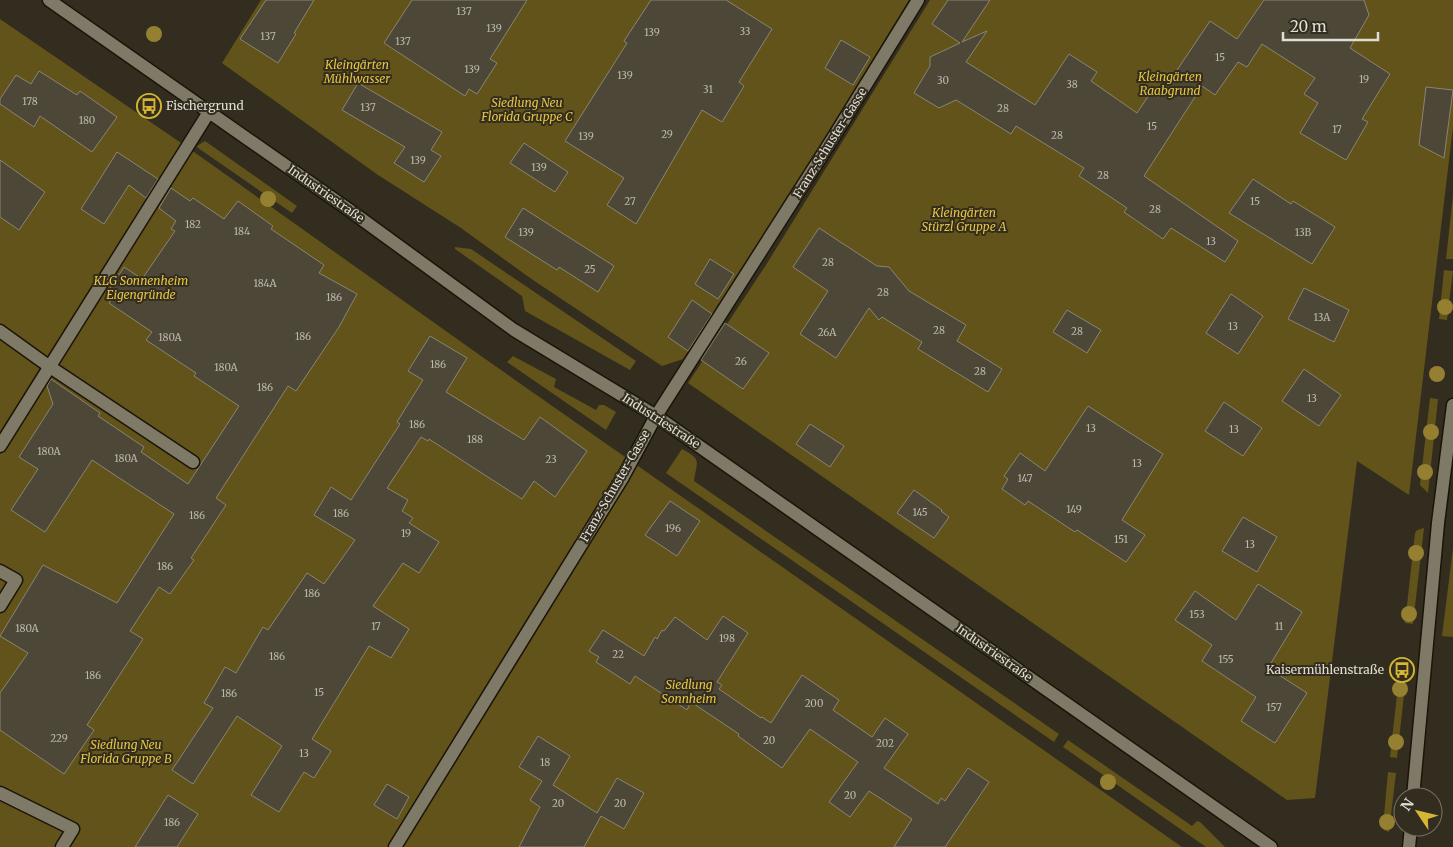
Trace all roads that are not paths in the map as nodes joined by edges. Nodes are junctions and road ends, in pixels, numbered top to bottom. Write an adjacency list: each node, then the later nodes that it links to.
1 (49, 0): 3 (street, Industriestraße)
2 (918, 0): 7 (street, Franz-Schuster-Gasse)
3 (209, 112): 5 (street); 7 (street, Industriestraße)
4 (0, 331): 5 (street)
5 (50, 367): 8 (street); 9 (street)
6 (1453, 405): 12 (street)
7 (656, 416): 15 (street, Franz-Schuster-Gasse); 16 (street, Industriestraße)
8 (0, 446)
9 (192, 462)
10 (0, 571): 11 (street)
11 (0, 606)
12 (1415, 787)
13 (0, 793): 14 (street)
14 (62, 847)
15 (395, 847)
16 (1271, 847)

